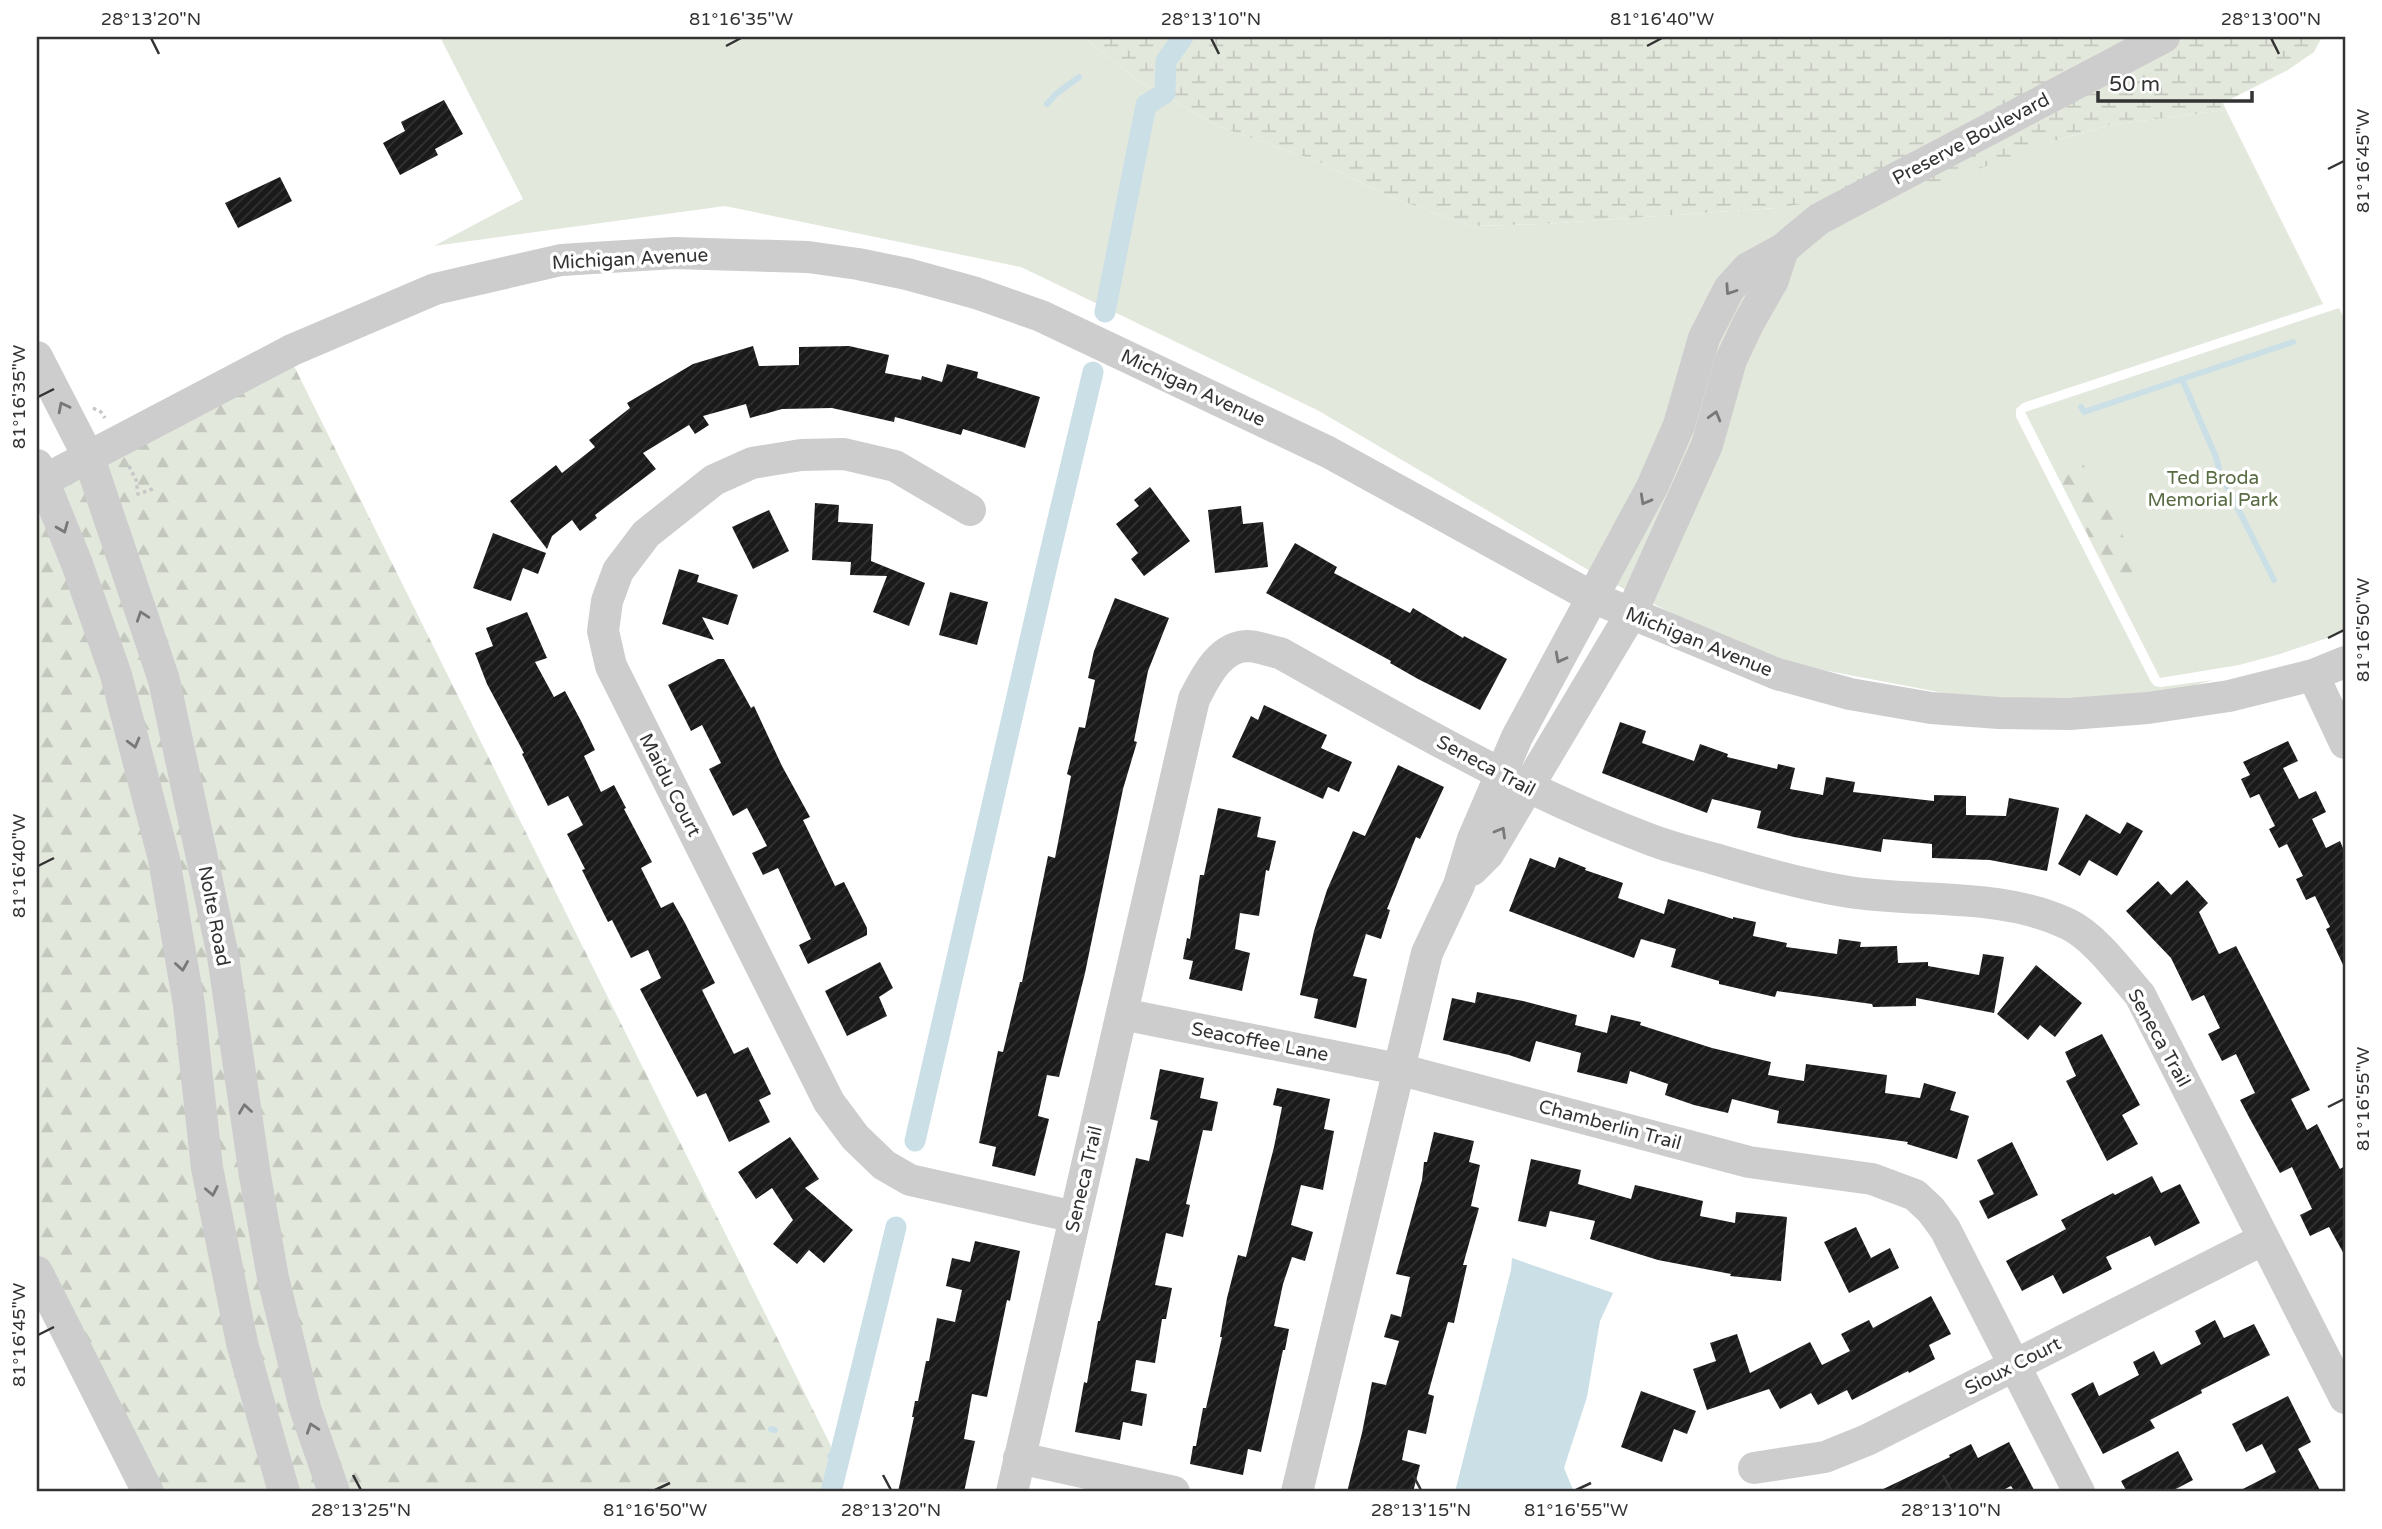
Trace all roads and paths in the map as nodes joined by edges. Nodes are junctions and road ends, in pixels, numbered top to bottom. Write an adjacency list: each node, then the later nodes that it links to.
1 (2164, 37): 2 (street, Preserve Boulevard)
2 (1783, 249): 4 (street, Preserve Boulevard, one-way to 4); 6 (street, one-way to 2)
3 (37, 357): 5 (street, Nolte Road, one-way to 3)
4 (1668, 451): 6 (street); 9 (street, Preserve Boulevard, one-way to 9)
5 (89, 458): 7 (street, Michigan Avenue); 9 (street, Michigan Avenue); 26 (street, Nolte Road, one-way to 5)
6 (1699, 464): 10 (street)
7 (39, 476): 25 (street, Nolte Road, one-way to 25)
8 (970, 510): 17 (street, Maidu Court)
9 (1592, 597): 10 (street, Michigan Avenue); 14 (street, Preserve Boulevard, one-way to 14)
10 (1631, 614): 12 (street, Michigan Avenue); 14 (street)
11 (2345, 662): 12 (street, Michigan Avenue)
12 (2313, 675): 13 (street)
13 (2345, 743)
14 (1514, 782): 15 (street, Seneca Trail); 16 (street); 18 (street, Seneca Trail)
15 (1122, 1014): 16 (street, Seacoffee Lane); 17 (street, Seneca Trail)
16 (1398, 1069): 20 (street, Chamberlin Trail); 29 (street)
17 (1075, 1217): 22 (street, Seneca Trail)
18 (2264, 1239): 20 (street, Sioux Court); 21 (street, Seneca Trail)
19 (37, 1272): 24 (street)
20 (2014, 1365): 23 (street, Sioux Court); 30 (street, Chamberlin Trail)
21 (2345, 1398)
22 (1019, 1458): 27 (street, Seneca Trail); 28 (street)
23 (1754, 1468)
24 (148, 1492)
25 (284, 1492)
26 (334, 1492)
27 (1012, 1492)
28 (1174, 1492)
29 (1297, 1492)
30 (2078, 1492)

